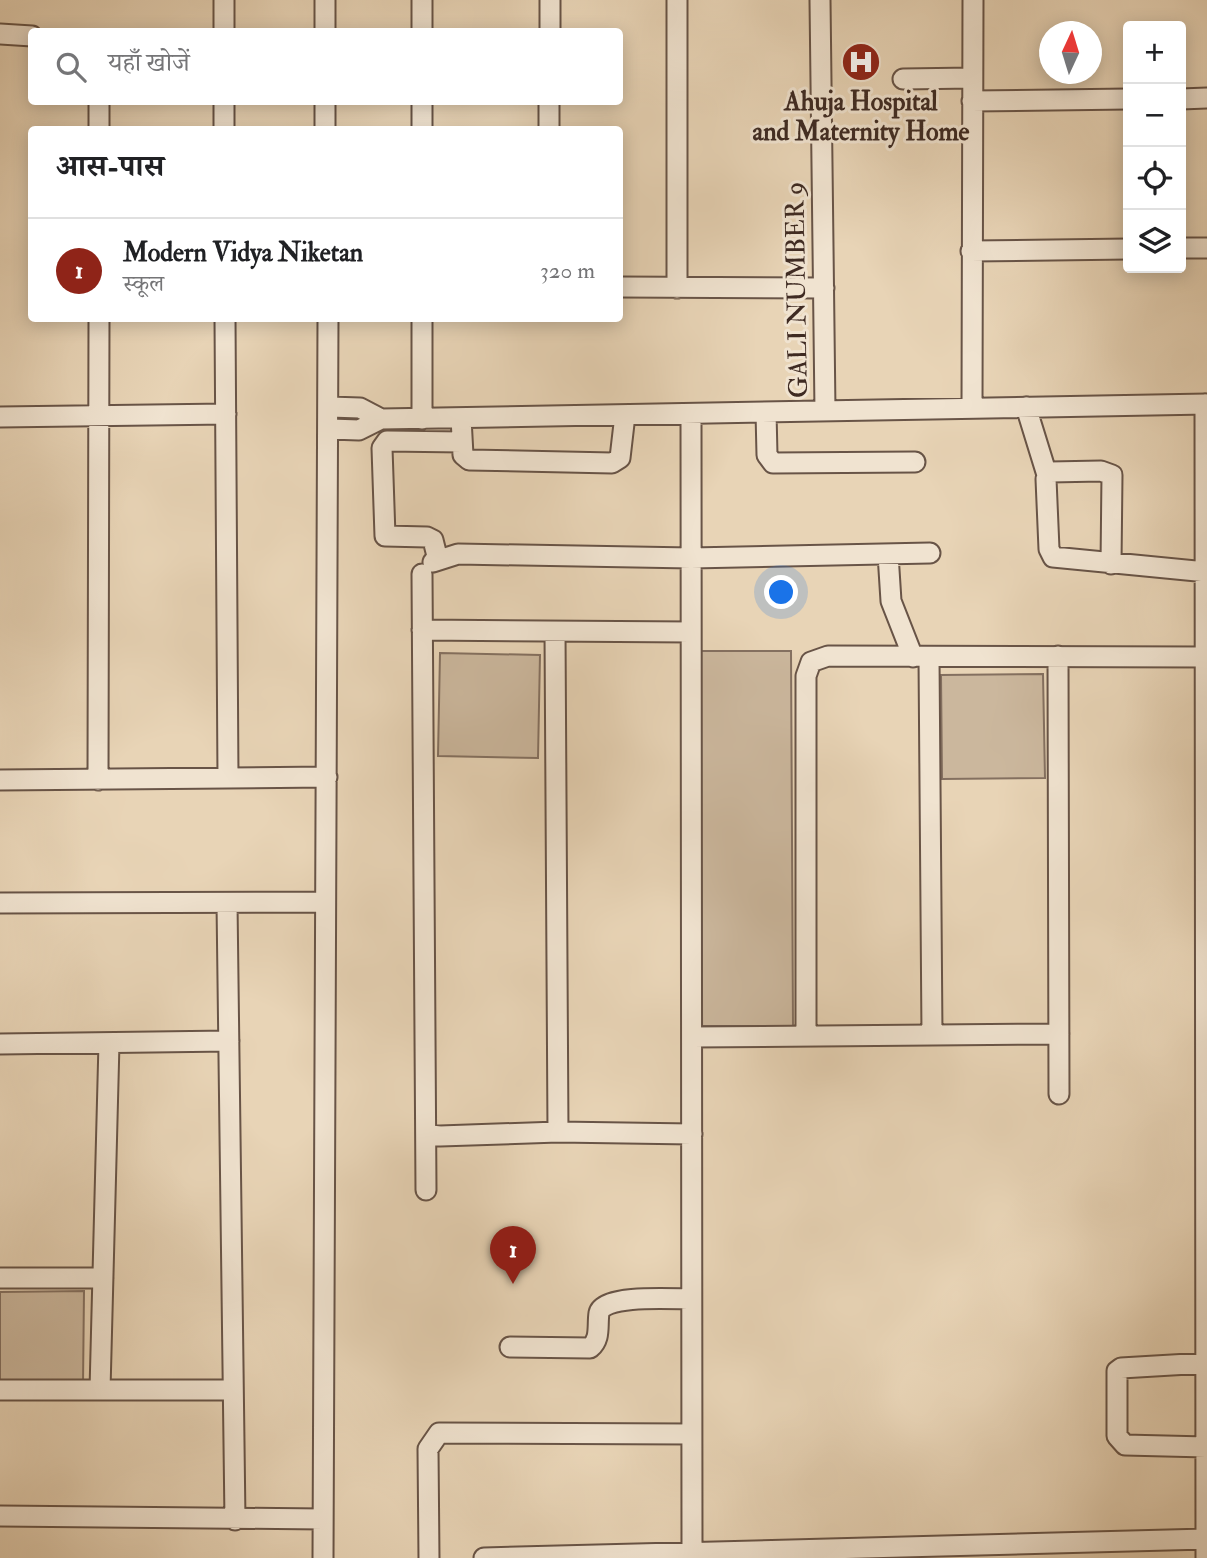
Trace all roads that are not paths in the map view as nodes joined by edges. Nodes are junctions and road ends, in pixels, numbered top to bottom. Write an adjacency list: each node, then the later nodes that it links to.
1 (224, 0): 8 (street)
2 (325, 0): 9 (street)
3 (422, 0): 10 (street)
4 (550, 0): 11 (street)
5 (677, 0): 35 (street)
6 (820, 0): 36 (street, GALI NUMBER 9)
7 (973, 0): 14 (street)
8 (224, 28)
9 (325, 28)
10 (422, 28)
11 (550, 28)
12 (0, 34): 13 (street)
13 (28, 36)
14 (972, 78): 15 (street); 19 (street)
15 (903, 79)
16 (1207, 98): 18 (street)
17 (1123, 99): 19 (street)
18 (1186, 99)
19 (972, 101): 33 (street)
20 (99, 105): 25 (street)
21 (224, 105): 26 (street)
22 (325, 105): 27 (street)
23 (422, 105): 28 (street)
24 (549, 105): 29 (street)
25 (99, 126)
26 (224, 126)
27 (325, 126)
28 (422, 126)
29 (549, 126)
30 (1186, 248): 31 (street)
31 (1207, 248)
32 (1123, 249): 33 (street)
33 (971, 251): 44 (street)
34 (623, 287): 35 (street)
35 (677, 288): 36 (street)
36 (824, 288): 45 (street, GALI NUMBER 9)
37 (99, 322): 51 (street)
38 (225, 322): 47 (street)
39 (328, 322): 42 (street)
40 (422, 322): 54 (street)
41 (1206, 404): 43 (street); 59 (street)
42 (330, 407): 53 (street); 55 (street)
43 (1026, 407): 44 (street); 58 (street)
44 (972, 408): 45 (street)
45 (825, 411): 46 (street)
46 (766, 412): 48 (street); 57 (street)
47 (226, 414): 51 (street); 74 (street)
48 (691, 414): 49 (street); 62 (street)
49 (625, 415): 52 (street); 56 (street)
50 (0, 417): 51 (street)
51 (99, 417): 76 (street)
52 (461, 418): 54 (street); 56 (street)
53 (381, 419): 54 (street); 55 (street)
54 (422, 419)
55 (330, 429): 73 (street)
56 (462, 443): 64 (street)
57 (915, 462)
58 (1047, 475): 63 (street); 63 (street)
59 (1206, 501): 65 (street)
60 (930, 553): 61 (street)
61 (888, 554): 62 (street); 71 (street)
62 (691, 558): 64 (street); 68 (street)
63 (1111, 564): 65 (street)
64 (431, 565): 66 (street)
65 (1206, 572): 70 (street)
66 (422, 630): 67 (street); 90 (street)
67 (555, 632): 68 (street); 91 (street)
68 (691, 632): 85 (street)
69 (1058, 656): 70 (street); 71 (street); 81 (street)
70 (1205, 657): 72 (street)
71 (921, 658): 82 (street); 84 (street)
72 (1206, 751): 77 (street)
73 (327, 777): 74 (street); 78 (street)
74 (228, 778): 76 (street)
75 (0, 779): 76 (street)
76 (98, 780)
77 (1206, 889): 83 (street)
78 (325, 902): 80 (street); 106 (street)
79 (0, 903): 80 (street)
80 (227, 903): 86 (street)
81 (1059, 1034): 82 (street); 89 (street)
82 (932, 1035): 84 (street)
83 (1206, 1035): 98 (street)
84 (806, 1036): 85 (street)
85 (692, 1037): 92 (street)
86 (229, 1041): 87 (street); 101 (street)
87 (109, 1043): 88 (street); 95 (street)
88 (0, 1044)
89 (1059, 1094)
90 (426, 1130): 91 (street); 93 (street)
91 (558, 1132): 92 (street)
92 (692, 1134): 96 (street)
93 (426, 1190)
94 (0, 1278): 95 (street)
95 (103, 1278): 100 (street)
96 (691, 1299): 97 (street); 102 (street)
97 (510, 1347)
98 (1206, 1363): 103 (street); 103 (street)
99 (0, 1390): 100 (street)
100 (100, 1390): 101 (street)
101 (233, 1390): 107 (street)
102 (691, 1434): 110 (street); 114 (street)
103 (1206, 1447): 104 (street)
104 (1206, 1485): 108 (street)
105 (0, 1516): 107 (street)
106 (323, 1519): 107 (street); 113 (street)
107 (235, 1520)
108 (1206, 1548): 109 (street)
109 (1063, 1551): 111 (street)
110 (692, 1553): 111 (street); 112 (street)
111 (938, 1553)
112 (552, 1557): 115 (street)
113 (323, 1558)
114 (429, 1558)
115 (484, 1558)

